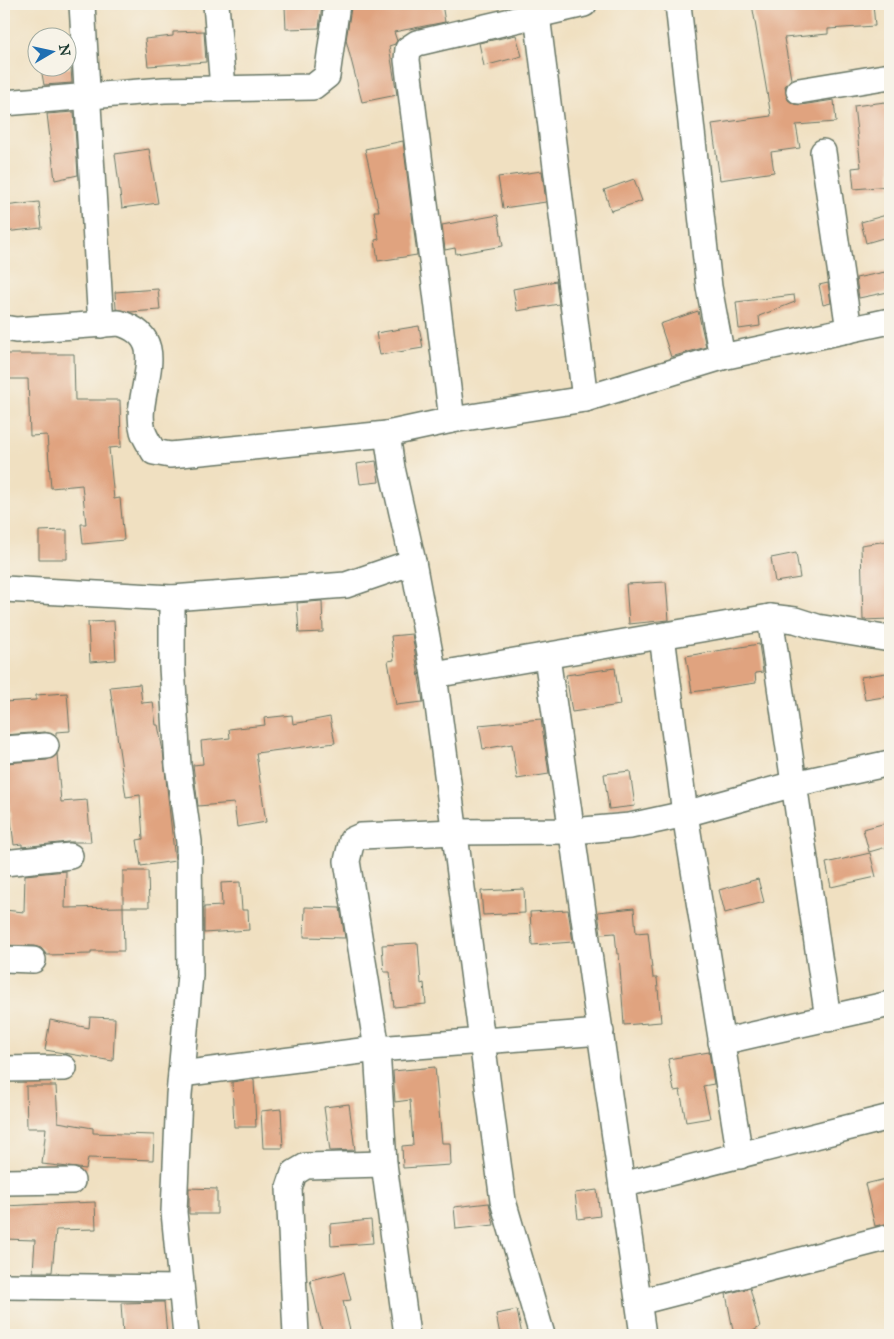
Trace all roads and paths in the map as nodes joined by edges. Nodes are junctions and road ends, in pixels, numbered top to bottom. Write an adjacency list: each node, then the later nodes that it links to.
1 (82, 4): 10 (street)
2 (216, 4): 8 (street)
3 (337, 4): 8 (street)
4 (584, 4): 6 (street)
5 (678, 4): 17 (street)
6 (537, 14): 18 (street); 19 (street)
7 (890, 76): 9 (street)
8 (223, 88): 10 (street)
9 (798, 91)
10 (89, 96): 11 (street); 14 (street)
11 (4, 103)
12 (823, 152): 16 (street)
13 (890, 321): 16 (street)
14 (102, 324): 15 (street); 20 (street)
15 (4, 328)
16 (849, 330): 17 (street)
17 (722, 357): 18 (street)
18 (585, 399): 19 (street)
19 (452, 420): 20 (street)
20 (387, 434): 21 (street)
21 (413, 562): 23 (street); 28 (street)
22 (4, 589): 23 (street)
23 (172, 598): 48 (street)
24 (770, 618): 25 (street); 26 (street); 32 (street)
25 (662, 636): 27 (street); 33 (street)
26 (890, 639)
27 (547, 657): 28 (street); 34 (street)
28 (434, 675): 35 (street)
29 (46, 746): 30 (street)
30 (4, 749)
31 (890, 763): 32 (street)
32 (794, 784): 33 (street); 41 (street)
33 (685, 814): 34 (street); 44 (street)
34 (572, 831): 35 (street); 42 (street)
35 (455, 832): 43 (street); 45 (street)
36 (70, 856): 37 (street)
37 (4, 863)
38 (4, 959): 39 (street)
39 (33, 960)
40 (890, 1004): 41 (street)
41 (828, 1019): 44 (street)
42 (601, 1032): 43 (street); 54 (street)
43 (482, 1040): 45 (street); 62 (street)
44 (721, 1042): 50 (street)
45 (376, 1048): 48 (street); 51 (street)
46 (64, 1068): 47 (street)
47 (4, 1070)
48 (181, 1074): 57 (street)
49 (890, 1117): 50 (street)
50 (740, 1156): 54 (street)
51 (384, 1164): 60 (street); 61 (street)
52 (72, 1181): 53 (street)
53 (4, 1182)
54 (622, 1185): 58 (street)
55 (890, 1238): 58 (street)
56 (4, 1286): 57 (street)
57 (181, 1288): 59 (street)
58 (639, 1302): 63 (street)
59 (186, 1335)
60 (296, 1335)
61 (407, 1335)
62 (542, 1335)
63 (643, 1335)

